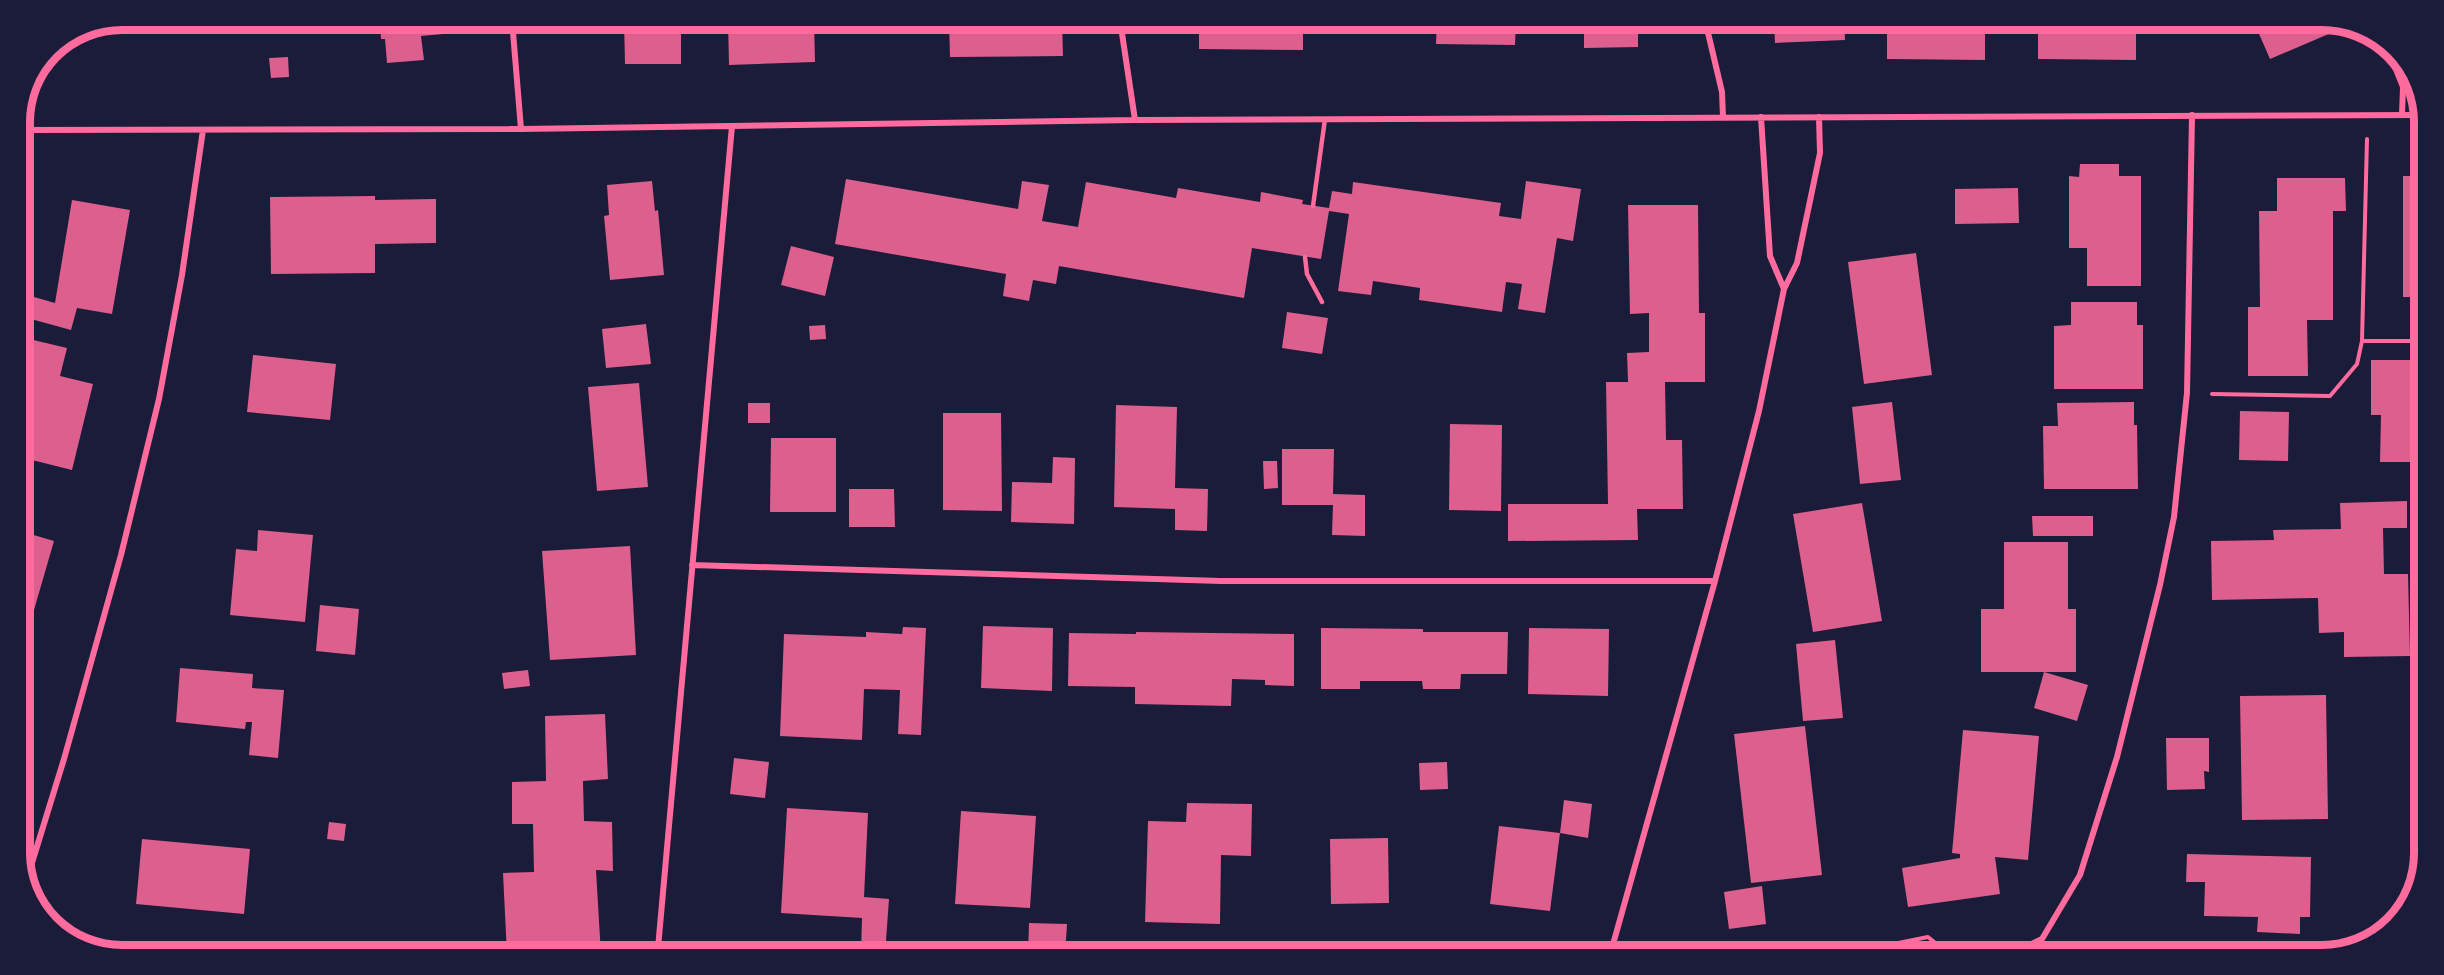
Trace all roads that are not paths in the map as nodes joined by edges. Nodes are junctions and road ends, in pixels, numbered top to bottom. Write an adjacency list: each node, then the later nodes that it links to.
1 (513, 30): 14 (street)
2 (1121, 30): 12 (street)
3 (1707, 30): 8 (street)
4 (2394, 65): 6 (street)
5 (2192, 115): 6 (street); 10 (street); 26 (street)
6 (2402, 115): 7 (street)
7 (2414, 115)
8 (1723, 117): 9 (street); 11 (street)
9 (1761, 117): 10 (street); 19 (street)
10 (1819, 117): 19 (street)
11 (1325, 119): 12 (street); 17 (lane)
12 (1135, 120): 13 (street)
13 (732, 126): 14 (street); 21 (street)
14 (521, 129): 16 (street)
15 (30, 130): 16 (street)
16 (203, 130): 23 (street)
17 (1313, 206)
18 (1305, 257): 20 (lane)
19 (1784, 289): 22 (street)
20 (1322, 302)
21 (692, 565): 22 (street); 24 (street)
22 (1715, 581): 25 (street)
23 (31, 866)
24 (658, 945)
25 (1613, 945)
26 (2030, 945)

